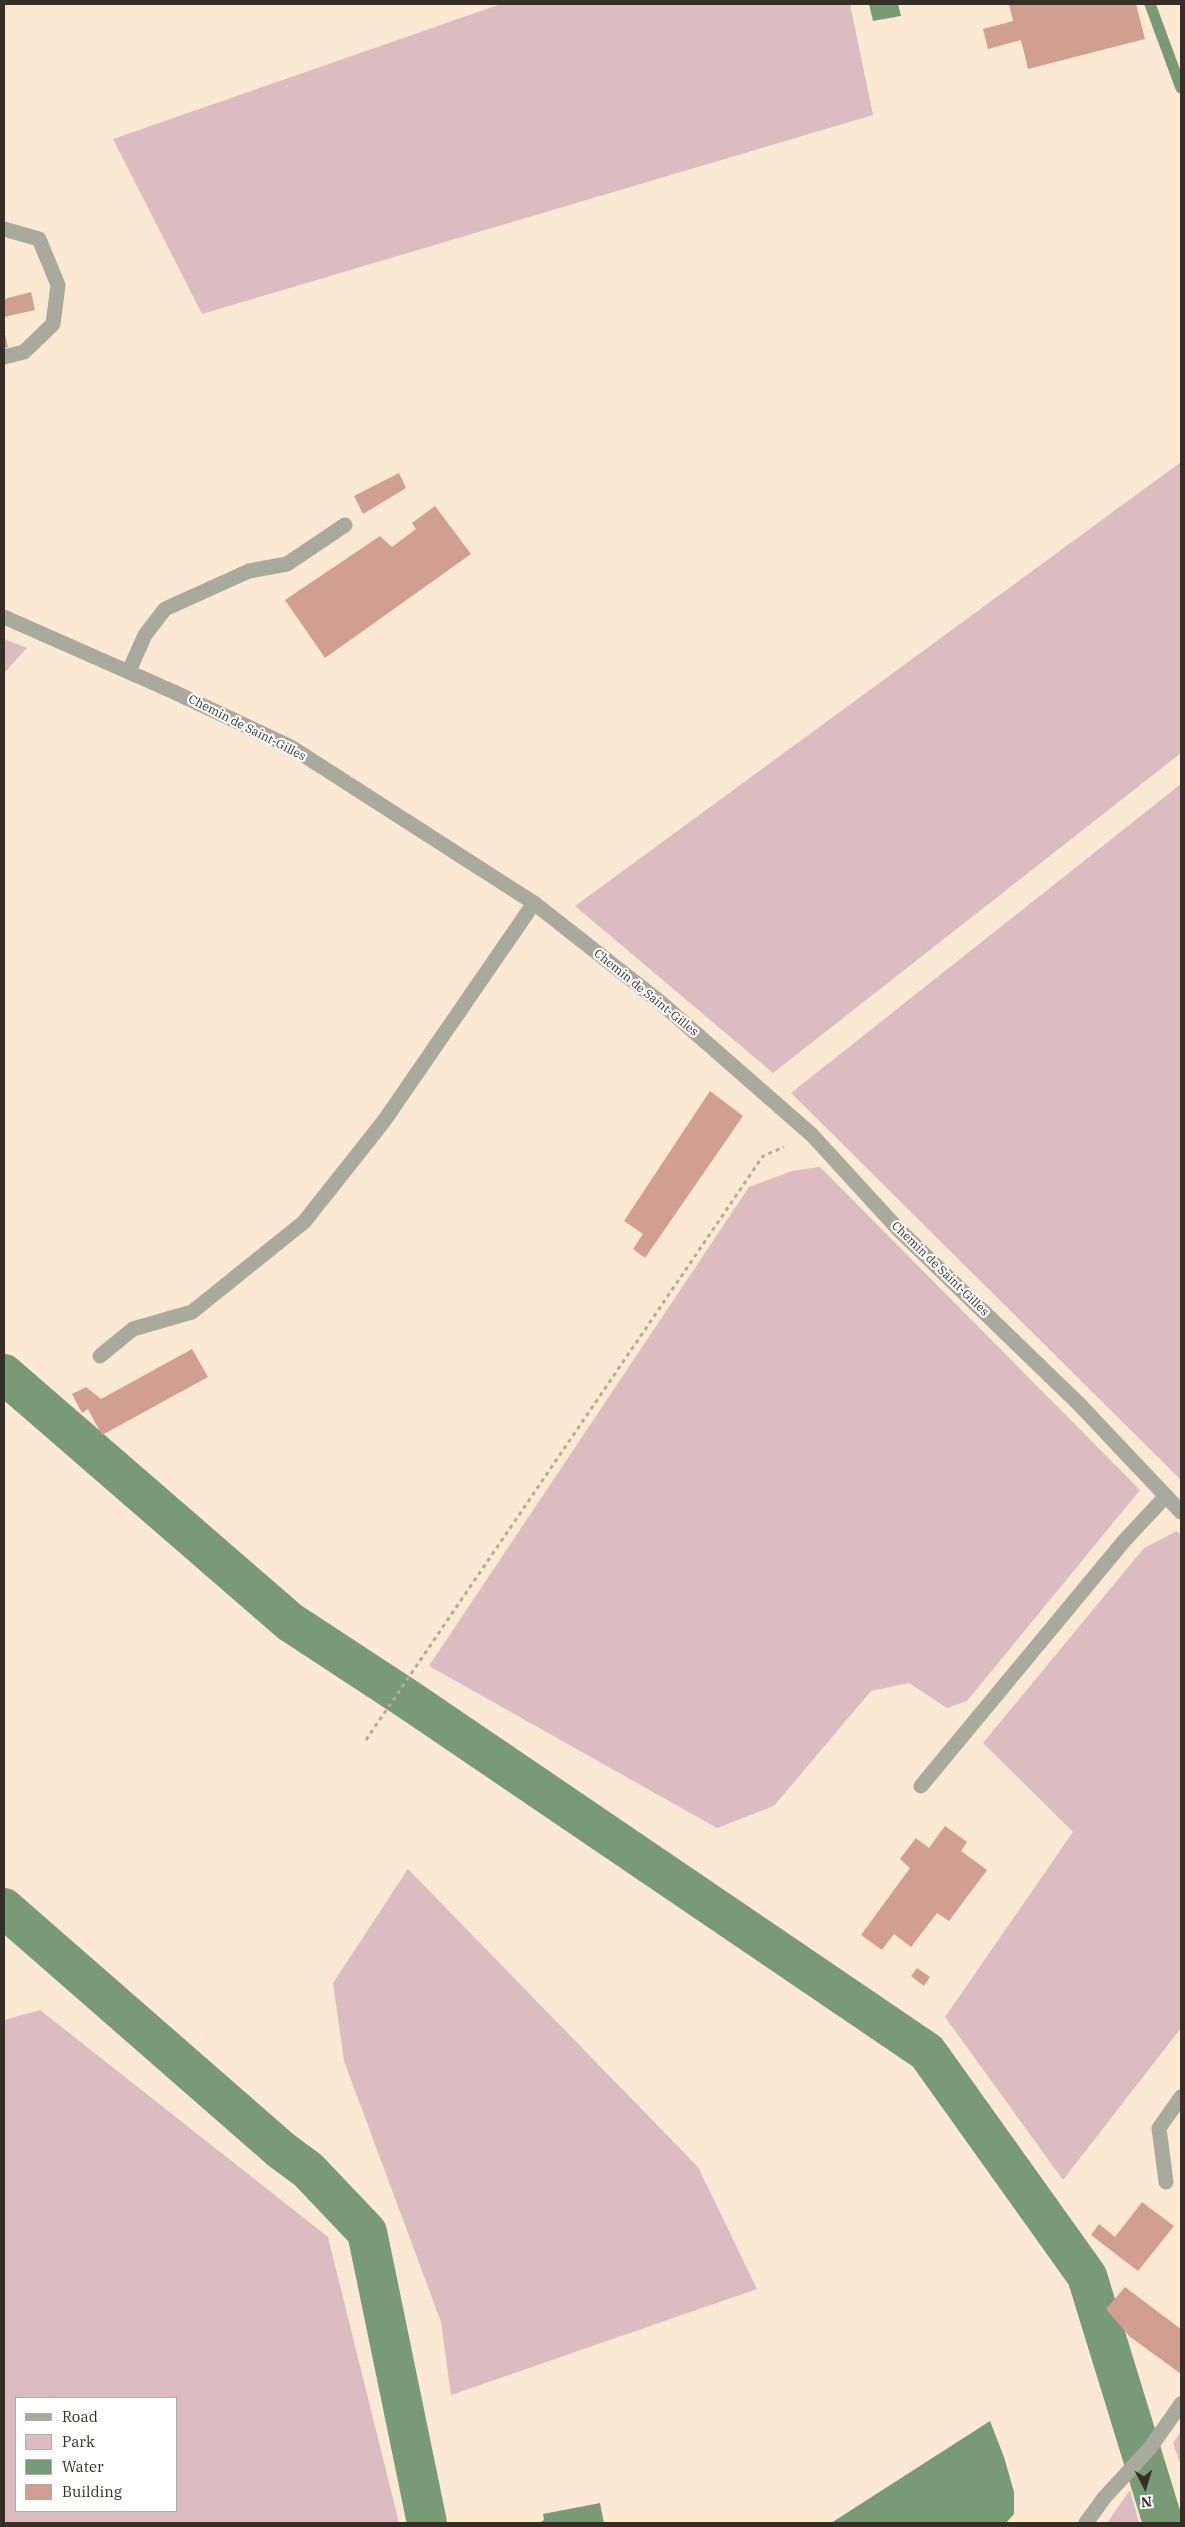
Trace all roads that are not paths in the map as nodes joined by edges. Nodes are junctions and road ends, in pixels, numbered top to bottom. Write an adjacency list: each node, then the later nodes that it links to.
1 (4, 229): 2 (street)
2 (4, 357)
3 (345, 526): 5 (street)
4 (4, 618): 5 (street, Chemin de Saint-Gilles)
5 (129, 671): 6 (street, Chemin de Saint-Gilles)
6 (534, 904): 7 (street); 8 (street, Chemin de Saint-Gilles)
7 (100, 1356)
8 (1166, 1496): 9 (street, Chemin de Saint-Gilles); 10 (street)
9 (1181, 1512)
10 (921, 1786)
11 (1181, 2097): 12 (street)
12 (1166, 2182)
13 (1181, 2404): 14 (street)
14 (1086, 2523)

